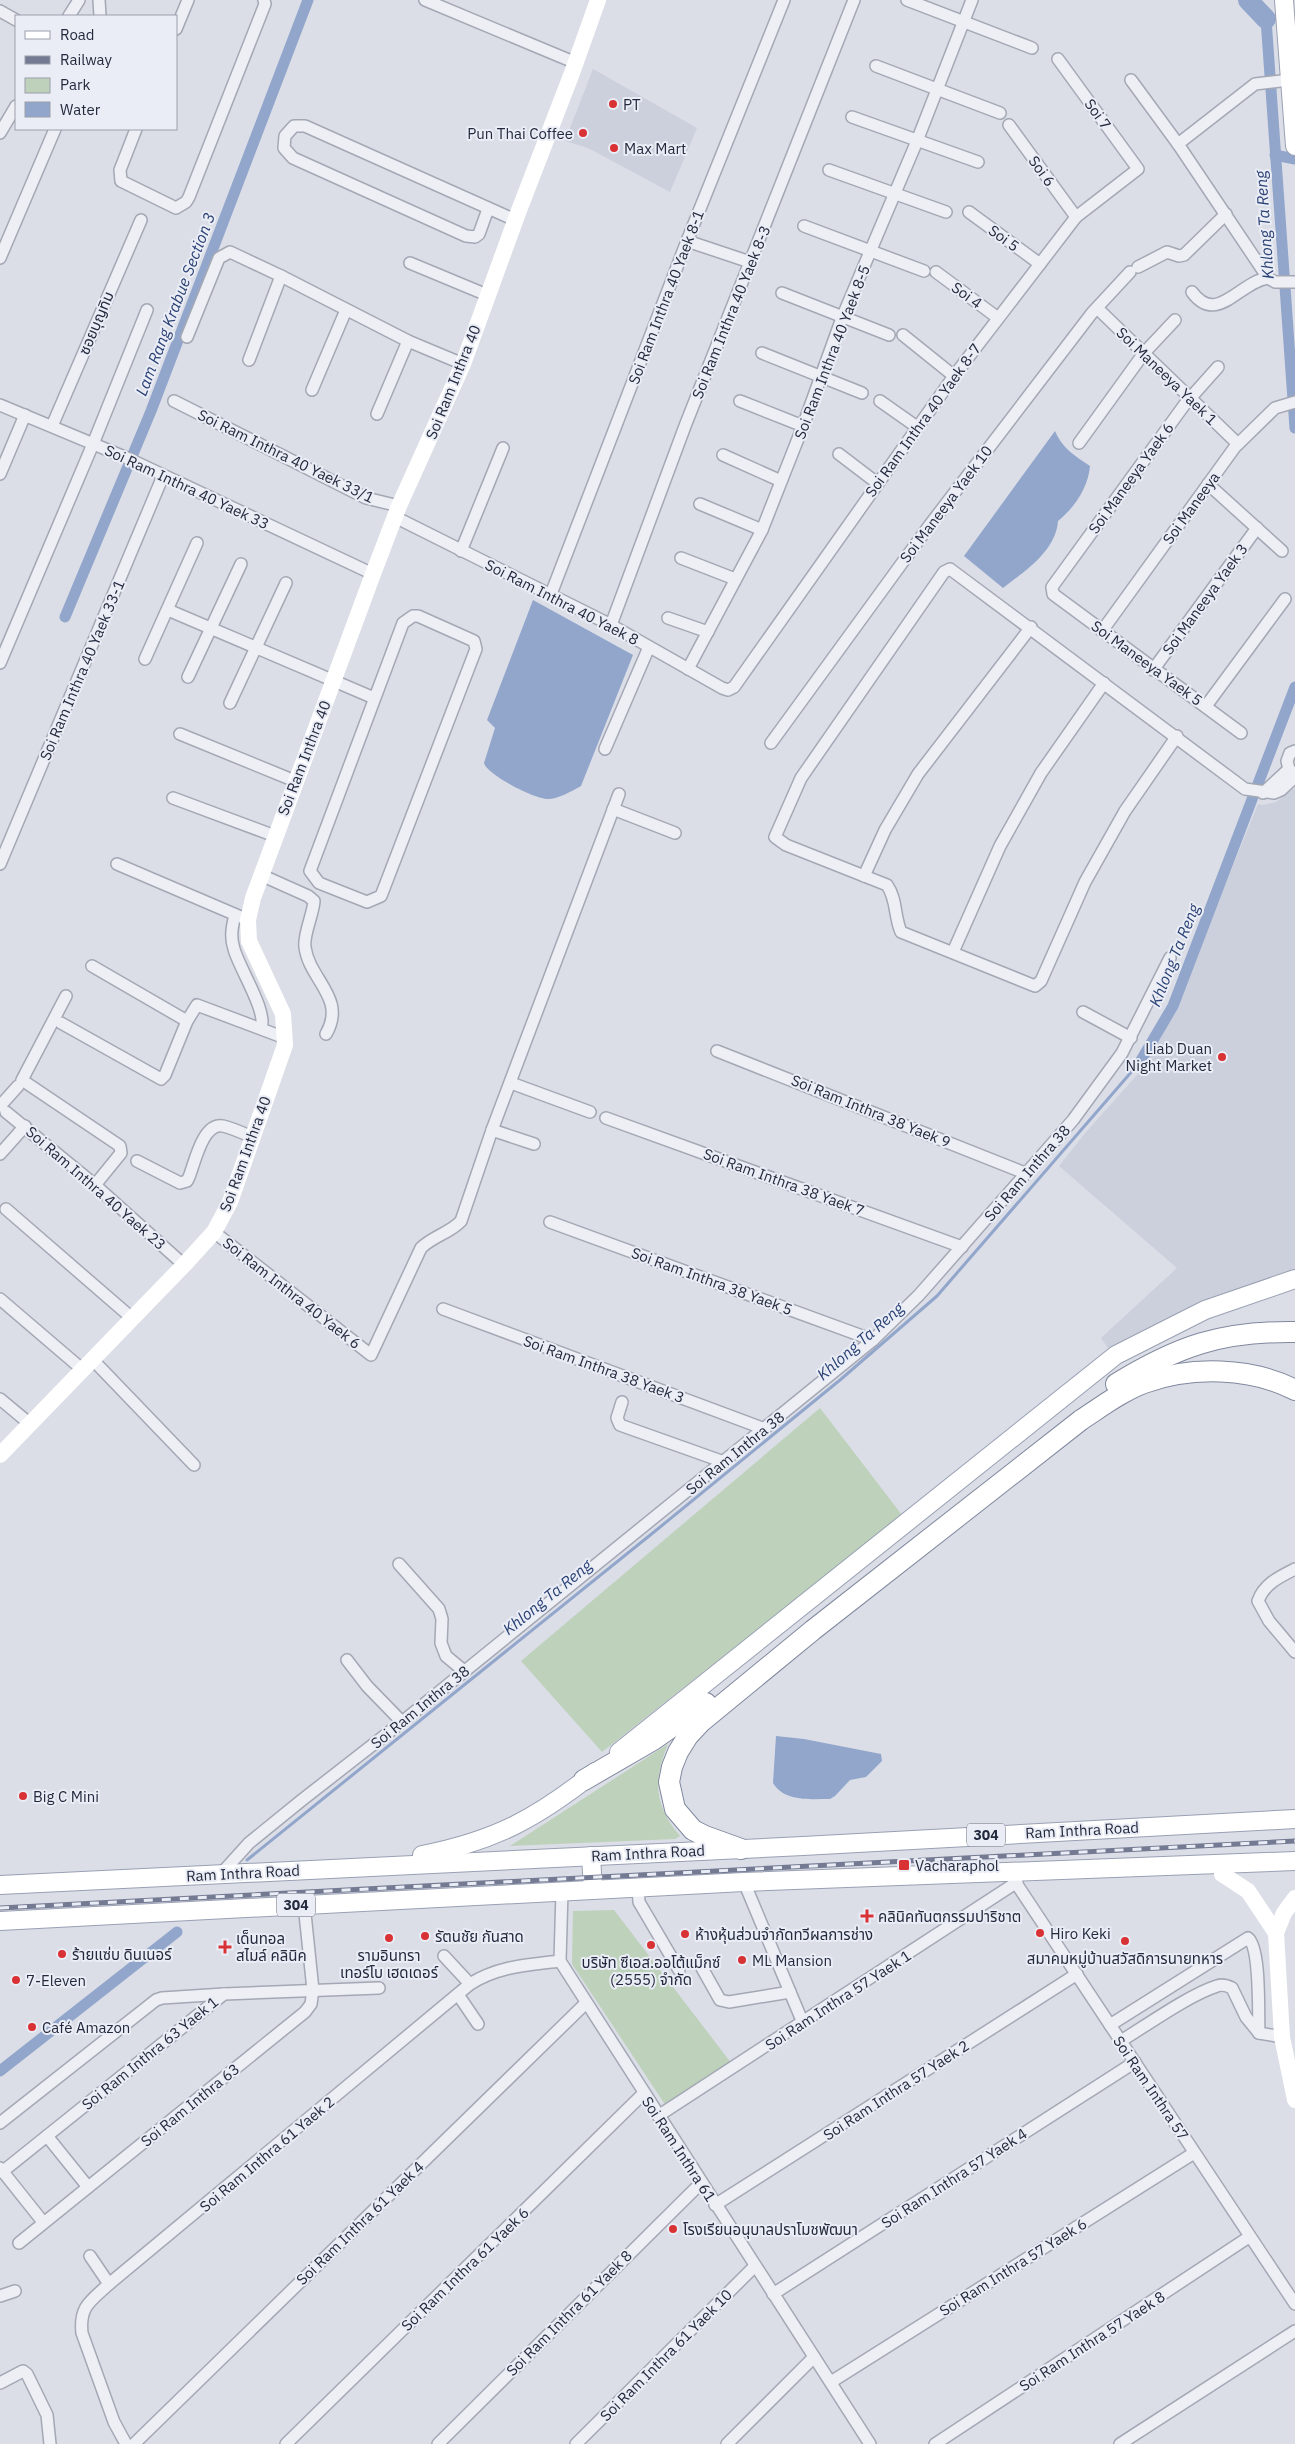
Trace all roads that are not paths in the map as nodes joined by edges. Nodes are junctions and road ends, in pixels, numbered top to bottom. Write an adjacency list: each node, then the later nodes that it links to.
1 (79, 0): 13 (street)
2 (99, 0): 14 (street)
3 (188, 0): 17 (street)
4 (264, 0): 31 (street)
5 (425, 0): 20 (street)
6 (598, 0): 20 (street, Soi Ram Inthra 40)
7 (784, 0): 48 (street, Soi Ram Inthra 40 Yaek 8-1)
8 (854, 0): 51 (street, Soi Ram Inthra 40 Yaek 8-3)
9 (907, 0): 16 (street)
10 (972, 0): 16 (street, Soi Ram Inthra 40 Yaek 8-5)
11 (1284, 0): 23 (main road)
12 (0, 11): 15 (street)
13 (70, 15)
14 (100, 15)
15 (15, 19)
16 (964, 22): 18 (street); 24 (street, Soi Ram Inthra 40 Yaek 8-5)
17 (178, 24)
18 (1032, 48)
19 (1058, 59): 37 (street, Soi 7)
20 (576, 63): 46 (street, Soi Ram Inthra 40)
21 (876, 66): 24 (street)
22 (1132, 80): 34 (street)
23 (1284, 80): 27 (main road); 34 (street)
24 (938, 88): 26 (street); 33 (street, Soi Ram Inthra 40 Yaek 8-5)
25 (15, 108): 32 (street)
26 (1000, 113)
27 (1294, 113): 35 (main road)
28 (852, 117): 33 (street)
29 (1009, 125): 44 (street, Soi 6)
30 (55, 130): 50 (street)
31 (136, 130)
32 (0, 133)
33 (917, 141): 36 (street); 39 (street, Soi Ram Inthra 40 Yaek 8-5)
34 (1178, 144): 43 (street)
35 (1295, 146)
36 (978, 162)
37 (1138, 169): 44 (street, Soi Ram Inthra 40 Yaek 8-7)
38 (829, 170): 39 (street)
39 (894, 194): 41 (street); 49 (street, Soi Ram Inthra 40 Yaek 8-5)
40 (488, 208): 40 (street); 46 (street)
41 (946, 212)
42 (969, 212): 53 (street, Soi 5)
43 (1226, 214): 57 (street); 62 (street, Soi Maneeya Yaek 10)
44 (1076, 217): 53 (street, Soi Ram Inthra 40 Yaek 8-7)
45 (141, 220): 89 (street, ซอยบุญทิม)
46 (515, 220): 61 (street, Soi Ram Inthra 40)
47 (804, 226): 49 (street)
48 (686, 241): 51 (street); 115 (street, Soi Ram Inthra 40 Yaek 8-1)
49 (871, 252): 54 (street); 65 (street, Soi Ram Inthra 40 Yaek 8-5)
50 (0, 258)
51 (750, 262): 120 (street, Soi Ram Inthra 40 Yaek 8-3)
52 (410, 263): 61 (street)
53 (1040, 264): 66 (street, Soi Ram Inthra 40 Yaek 8-7)
54 (924, 271)
55 (936, 272): 66 (street, Soi 4)
56 (281, 276): 64 (street); 70 (street); 74 (street)
57 (1272, 280): 58 (street); 59 (street)
58 (1293, 282)
59 (1192, 292)
60 (782, 294): 65 (street)
61 (487, 295): 75 (street, Soi Ram Inthra 40)
62 (1097, 308): 73 (street, Soi Maneeya Yaek 1); 141 (street, Soi Maneeya Yaek 10)
63 (147, 310): 93 (street)
64 (346, 310): 71 (street); 79 (street)
65 (842, 318): 68 (street); 77 (street, Soi Ram Inthra 40 Yaek 8-5)
66 (998, 318): 78 (street, Soi Ram Inthra 40 Yaek 8-7)
67 (1175, 320): 73 (street)
68 (889, 335)
69 (903, 335): 78 (street)
70 (187, 337)
71 (408, 341): 75 (street); 87 (street)
72 (762, 353): 77 (street)
73 (1144, 354): 81 (street, Soi Maneeya Yaek 1); 92 (street)
74 (249, 360)
75 (463, 364): 104 (street, Soi Ram Inthra 40)
76 (1218, 367): 81 (street, Soi Maneeya Yaek 6)
77 (822, 375): 80 (street); 90 (street, Soi Ram Inthra 40 Yaek 8-5)
78 (954, 376): 91 (street, Soi Ram Inthra 40 Yaek 8-7)
79 (312, 390)
80 (862, 393)
81 (1189, 398): 94 (street, Soi Maneeya Yaek 1); 116 (street, Soi Maneeya Yaek 6)
82 (174, 401): 104 (street, Soi Ram Inthra 40 Yaek 33/1)
83 (740, 401): 90 (street)
84 (880, 401): 91 (street)
85 (1290, 402): 94 (street, Soi Maneeya)
86 (0, 405): 88 (street, Soi Ram Inthra 40 Yaek 33)
87 (376, 414)
88 (25, 415): 89 (street, Soi Ram Inthra 40 Yaek 33); 98 (street)
89 (52, 426): 93 (street, Soi Ram Inthra 40 Yaek 33)
90 (803, 426): 100 (street, Soi Ram Inthra 40 Yaek 8-5)
91 (917, 427): 101 (street, Soi Ram Inthra 40 Yaek 8-7)
92 (1079, 443)
93 (93, 444): 99 (street, Soi Ram Inthra 40 Yaek 33); 128 (street)
94 (1238, 444): 102 (street, Soi Maneeya)
95 (503, 448): 108 (street)
96 (839, 454): 101 (street)
97 (723, 456): 100 (street)
98 (0, 474)
99 (163, 476): 112 (street, Soi Ram Inthra 40 Yaek 33); 151 (street, Soi Ram Inthra 40 Yaek 33-1)
100 (782, 481): 106 (street, Soi Ram Inthra 40 Yaek 8-5)
101 (877, 483): 134 (street, Soi Ram Inthra 40 Yaek 8-7)
102 (1208, 484): 105 (street); 123 (street, Soi Maneeya)
103 (700, 504): 106 (street)
104 (397, 511): 108 (street, Soi Ram Inthra 40 Yaek 8); 112 (street, Soi Ram Inthra 40)
105 (1257, 528): 109 (street); 130 (street, Soi Maneeya Yaek 3)
106 (762, 530): 113 (street, Soi Ram Inthra 40 Yaek 8-5)
107 (197, 543): 118 (street)
108 (460, 551): 115 (street, Soi Ram Inthra 40 Yaek 8)
109 (1282, 551)
110 (682, 558): 113 (street)
111 (241, 564): 122 (street)
112 (373, 574): 132 (street, Soi Ram Inthra 40)
113 (735, 579): 124 (street, Soi Ram Inthra 40 Yaek 8-5)
114 (286, 583): 125 (street)
115 (551, 594): 120 (street, Soi Ram Inthra 40 Yaek 8)
116 (1053, 594): 123 (street, Soi Maneeya Yaek 5)
117 (1285, 598): 137 (street)
118 (168, 610): 122 (street); 127 (street)
119 (668, 618): 124 (street)
120 (611, 625): 126 (street, Soi Ram Inthra 40 Yaek 8)
121 (1031, 627): 133 (street); 154 (street); 154 (street)
122 (212, 628): 125 (street); 131 (street)
123 (1102, 631): 130 (street, Soi Maneeya Yaek 5)
124 (708, 632): 129 (street, Soi Ram Inthra 40 Yaek 8-5)
125 (256, 645): 132 (street); 136 (street)
126 (649, 648): 129 (street, Soi Ram Inthra 40 Yaek 8); 142 (street)
127 (145, 658)
128 (0, 663)
129 (688, 669): 134 (street, Soi Ram Inthra 40 Yaek 8)
130 (1153, 670): 137 (street, Soi Maneeya Yaek 5)
131 (188, 677)
132 (334, 679): 135 (street); 145 (street, Soi Ram Inthra 40)
133 (1104, 683): 140 (street); 156 (street)
134 (728, 690)
135 (374, 698): 135 (street)
136 (230, 703)
137 (1206, 706): 138 (street, Soi Maneeya Yaek 5)
138 (1241, 733)
139 (180, 734): 145 (street)
140 (1177, 736): 144 (street); 156 (street)
141 (771, 743)
142 (605, 749)
143 (1295, 751): 144 (street)
144 (1293, 773)
145 (296, 781): 150 (street, Soi Ram Inthra 40)
146 (619, 794): 148 (street)
147 (173, 798): 150 (street)
148 (612, 809): 149 (street); 168 (street)
149 (675, 832)
150 (275, 836): 153 (street, Soi Ram Inthra 40)
151 (0, 864)
152 (117, 864): 155 (street)
153 (261, 875): 155 (street, Soi Ram Inthra 40); 164 (street)
154 (864, 876): 156 (street)
155 (241, 917): 163 (street); 165 (street, Soi Ram Inthra 40)
156 (952, 952)
157 (1170, 958): 166 (street, Soi Ram Inthra 38)
158 (92, 966): 161 (street)
159 (66, 996): 180 (street)
160 (1083, 1012): 166 (street)
161 (187, 1021): 162 (street); 163 (street)
162 (61, 1023)
163 (261, 1028): 165 (street)
164 (326, 1034)
165 (285, 1038): 175 (street, Soi Ram Inthra 40)
166 (1131, 1038): 179 (street, Soi Ram Inthra 38)
167 (717, 1051): 179 (street, Soi Ram Inthra 38 Yaek 9)
168 (511, 1082): 171 (street); 174 (street)
169 (18, 1086): 170 (street)
170 (3, 1109): 173 (street, Soi Ram Inthra 40 Yaek 23)
171 (590, 1112)
172 (606, 1118): 184 (street, Soi Ram Inthra 38 Yaek 7)
173 (25, 1126): 177 (street); 180 (street, Soi Ram Inthra 40 Yaek 23)
174 (492, 1130): 176 (street); 183 (street, Soi Ram Inthra 40 Yaek 6)
175 (252, 1137): 178 (street); 183 (street, Soi Ram Inthra 40)
176 (534, 1144)
177 (0, 1154)
178 (137, 1160)
179 (1025, 1173): 184 (street, Soi Ram Inthra 38)
180 (95, 1185): 185 (street, Soi Ram Inthra 40 Yaek 23)
181 (6, 1209): 189 (street)
182 (550, 1222): 191 (street, Soi Ram Inthra 38 Yaek 5)
183 (214, 1232): 185 (street, Soi Ram Inthra 40)
184 (962, 1247): 191 (street, Soi Ram Inthra 38)
185 (184, 1265): 189 (street, Soi Ram Inthra 40)
186 (1295, 1279): 203 (main road)
187 (0, 1299): 192 (street)
188 (443, 1309): 197 (street, Soi Ram Inthra 38 Yaek 3)
189 (133, 1319): 192 (street, Soi Ram Inthra 40)
190 (1295, 1332): 203 (highway)
191 (873, 1340): 197 (street, Soi Ram Inthra 38)
192 (88, 1365): 196 (street, Soi Ram Inthra 40); 200 (street)
193 (1295, 1390): 212 (highway)
194 (0, 1399): 196 (street)
195 (622, 1402): 199 (street)
196 (30, 1424): 198 (street, Soi Ram Inthra 40)
197 (765, 1429): 199 (street, Soi Ram Inthra 38)
198 (0, 1454)
199 (724, 1462): 206 (street, Soi Ram Inthra 38)
200 (194, 1465)
201 (399, 1564): 206 (street)
202 (1295, 1569): 204 (street)
203 (838, 1586): 208 (highway)
204 (1294, 1648)
205 (347, 1660): 207 (street)
206 (464, 1672): 207 (street, Soi Ram Inthra 38)
207 (402, 1722): 218 (street, Soi Ram Inthra 38)
208 (584, 1780): 215 (main road)
209 (1295, 1813): 211 (main road)
210 (1295, 1819): 211 (main road, Ram Inthra Road / 304)
211 (1276, 1820): 212 (main road, Ram Inthra Road / 304)
212 (740, 1848): 213 (main road, Ram Inthra Road / 304)
213 (591, 1856): 215 (main road, Ram Inthra Road / 304); 224 (main road)
214 (1295, 1861): 216 (main road, 304)
215 (365, 1866): 218 (main road, Ram Inthra Road / 304)
216 (1095, 1869): 219 (main road); 220 (main road, 304)
217 (1295, 1872): 219 (main road)
218 (221, 1874): 222 (main road, Ram Inthra Road / 304)
219 (1222, 1874): 229 (street)
220 (1013, 1877): 221 (main road, 304); 234 (street, Soi Ram Inthra 57); 242 (street, Soi Ram Inthra 57 Yaek 1)
221 (744, 1882): 223 (main road, 304); 238 (street)
222 (0, 1885)
223 (638, 1888): 224 (main road, 304); 233 (street)
224 (593, 1890): 225 (main road, 304)
225 (562, 1891): 227 (main road, 304); 231 (street)
226 (1295, 1898): 229 (street)
227 (304, 1904): 228 (main road, 304); 237 (street, Soi Ram Inthra 63)
228 (0, 1921)
229 (1276, 1933): 246 (street)
230 (444, 1956): 235 (street)
231 (560, 1961): 235 (street, Soi Ram Inthra 61 Yaek 2); 241 (street, Soi Ram Inthra 61)
232 (702, 1968): 238 (street)
233 (679, 1970)
234 (1077, 1974): 244 (street, Soi Ram Inthra 57); 258 (street, Soi Ram Inthra 57 Yaek 2)
235 (470, 1984): 240 (street, Soi Ram Inthra 61 Yaek 2)
236 (379, 1988): 237 (street, Soi Ram Inthra 63 Yaek 1)
237 (313, 1990): 239 (street, Soi Ram Inthra 63 Yaek 1); 257 (street, Soi Ram Inthra 63)
238 (790, 1992): 242 (street)
239 (224, 1994): 252 (street); 253 (street, Soi Ram Inthra 63 Yaek 1)
240 (459, 1996): 243 (street); 264 (street, Soi Ram Inthra 61 Yaek 2)
241 (586, 2003): 249 (street, Soi Ram Inthra 61); 275 (street, Soi Ram Inthra 61 Yaek 4)
242 (803, 2023): 251 (street, Soi Ram Inthra 57 Yaek 1)
243 (478, 2024)
244 (1110, 2025): 245 (street); 247 (street, Soi Ram Inthra 57)
245 (1259, 2033): 246 (street); 247 (street)
246 (1282, 2037): 250 (street)
247 (1121, 2041): 248 (street, Soi Ram Inthra 57)
248 (1135, 2062): 254 (street, Soi Ram Inthra 57); 266 (street, Soi Ram Inthra 57 Yaek 4)
249 (644, 2093): 251 (street, Soi Ram Inthra 61); 276 (street, Soi Ram Inthra 61 Yaek 6)
250 (1295, 2100)
251 (658, 2116): 256 (street, Soi Ram Inthra 61)
252 (0, 2123)
253 (47, 2136): 255 (street, Soi Ram Inthra 63 Yaek 1); 257 (street)
254 (1194, 2152): 260 (street, Soi Ram Inthra 57); 271 (street, Soi Ram Inthra 57 Yaek 6)
255 (1, 2170): 259 (street)
256 (701, 2183): 258 (street, Soi Ram Inthra 61); 277 (street, Soi Ram Inthra 61 Yaek 8)
257 (88, 2187): 259 (street, Soi Ram Inthra 63)
258 (715, 2205): 263 (street, Soi Ram Inthra 61)
259 (43, 2222): 261 (street, Soi Ram Inthra 63)
260 (1249, 2238): 268 (street, Soi Ram Inthra 57); 281 (street, Soi Ram Inthra 57 Yaek 8)
261 (18, 2243)
262 (90, 2256): 264 (street)
263 (755, 2266): 266 (street, Soi Ram Inthra 61); 278 (street, Soi Ram Inthra 61 Yaek 10)
264 (109, 2284): 274 (street, Soi Ram Inthra 61 Yaek 2)
265 (15, 2290): 267 (street)
266 (773, 2294): 270 (street, Soi Ram Inthra 61)
267 (0, 2296)
268 (1295, 2304)
269 (1295, 2331): 282 (street)
270 (814, 2357): 271 (street, Soi Ram Inthra 61); 279 (street)
271 (831, 2382): 280 (street, Soi Ram Inthra 61)
272 (0, 2383): 273 (street)
273 (50, 2444)
274 (126, 2444)
275 (134, 2444)
276 (286, 2444)
277 (438, 2444)
278 (576, 2444)
279 (727, 2444)
280 (870, 2444)
281 (935, 2444)
282 (1120, 2444)

